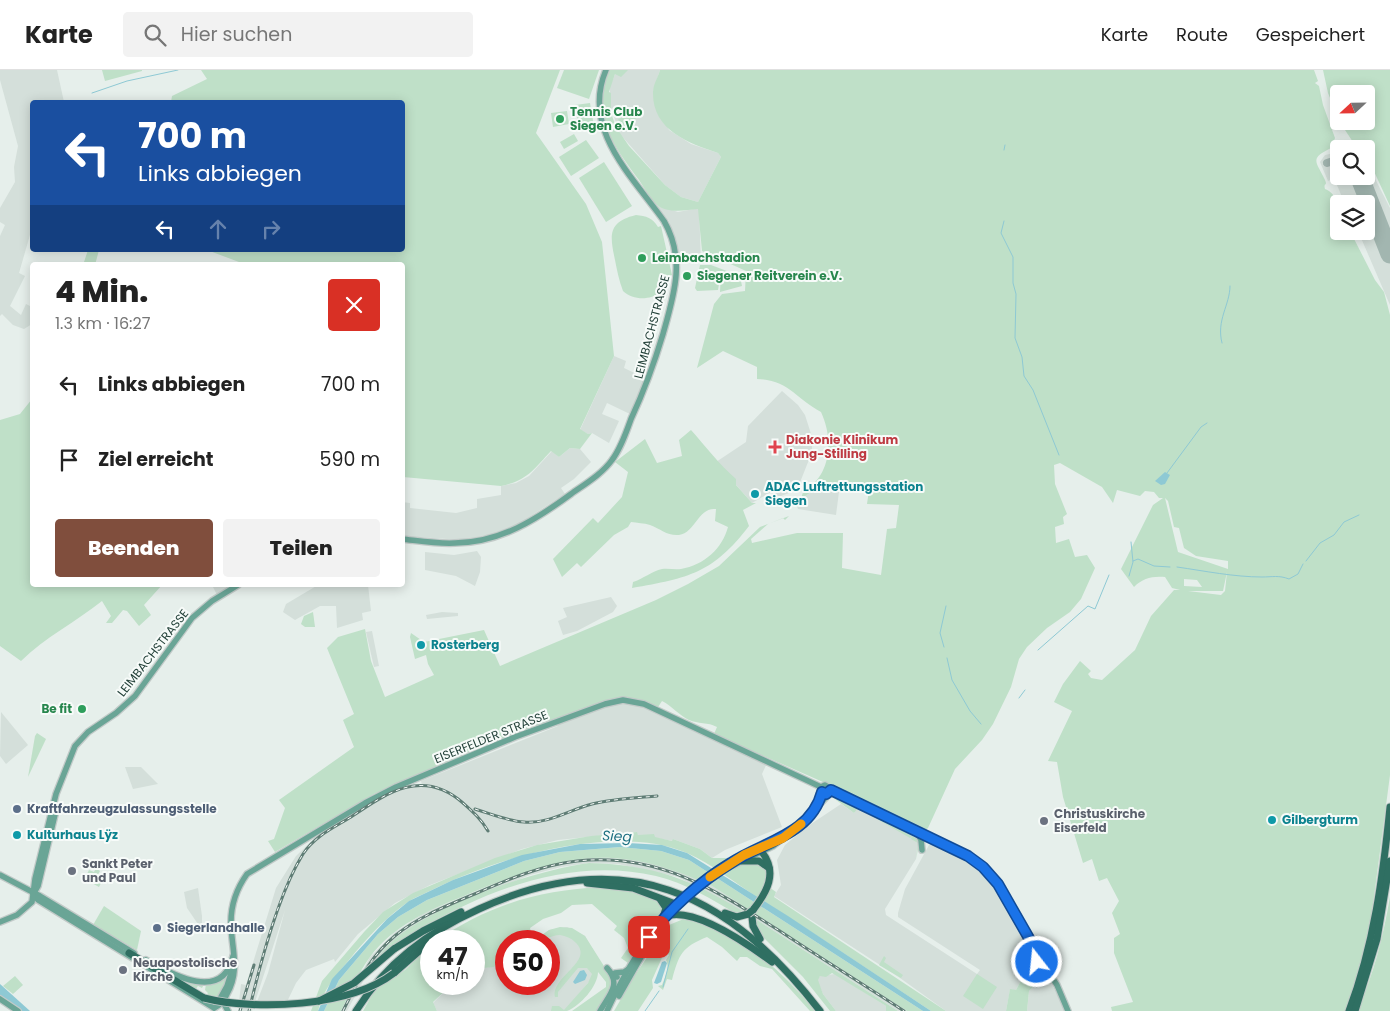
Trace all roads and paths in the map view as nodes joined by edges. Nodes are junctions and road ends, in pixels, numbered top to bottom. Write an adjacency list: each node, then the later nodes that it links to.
1 (606, 70): 2 (main road, LEIMBACHSTRASSE)
2 (405, 539)
3 (235, 587): 13 (main road, LEIMBACHSTRASSE)
4 (824, 791): 5 (main road, EISERFELDER STRASSE); 7 (main road); 34 (main road, EISERFELDER STRASSE)
5 (844, 795): 7 (main road); 8 (main road, EISERFELDER STRASSE)
6 (1390, 807): 43 (highway)
7 (816, 808): 9 (main road)
8 (915, 830): 10 (main road); 58 (main road, EISERFELDER STRASSE)
9 (761, 850): 11 (main road); 14 (main road); 15 (highway)
10 (922, 850)
11 (742, 861): 14 (main road); 15 (highway)
12 (1390, 861): 43 (highway)
13 (41, 864): 17 (main road, LEIMBACHSTRASSE); 20 (main road, LEIMBACHSTRASSE)
14 (733, 864): 23 (main road, bridge)
15 (769, 868): 26 (highway)
16 (0, 875): 18 (main road)
17 (35, 879): 18 (main road); 20 (main road, LEIMBACHSTRASSE)
18 (22, 887): 20 (main road)
19 (537, 888): 21 (highway); 29 (highway); 45 (highway)
20 (33, 894): 22 (main road); 24 (main road); 31 (main road)
21 (660, 898): 23 (highway); 28 (highway)
22 (44, 904): 24 (main road); 31 (main road)
23 (682, 905): 27 (highway); 28 (main road)
24 (24, 910): 30 (main road)
25 (725, 913): 26 (highway); 29 (highway); 32 (highway)
26 (751, 914): 32 (highway)
27 (686, 915): 28 (highway); 45 (highway)
28 (667, 916): 37 (main road); 40 (main road)
29 (457, 917): 49 (highway, bridge); 49 (highway, bridge); 52 (highway); 53 (highway)
30 (0, 922)
31 (80, 922): 33 (main road)
32 (760, 939): 57 (highway)
33 (117, 945): 35 (main road); 39 (main road); 48 (main road)
34 (234, 945): 36 (main road, EISERFELDER STRASSE); 42 (main road, EISERFELDER STRASSE)
35 (129, 952): 49 (highway, bridge)
36 (233, 954): 39 (main road); 41 (main road, EISERFELDER STRASSE)
37 (632, 967): 40 (main road); 44 (main road)
38 (607, 968): 54 (main road)
39 (222, 976): 41 (main road)
40 (627, 979): 44 (main road); 55 (main road)
41 (230, 980): 42 (main road); 48 (main road, EISERFELDER STRASSE)
42 (231, 988): 47 (main road, EISERFELDER STRASSE)
43 (1361, 988): 59 (highway); 60 (highway)
44 (617, 992): 55 (main road)
45 (807, 994): 56 (highway)
46 (0, 999): 50 (main road)
47 (223, 1002): 48 (main road, EISERFELDER STRASSE); 51 (main road)
48 (214, 1008)
49 (298, 1008)
50 (18, 1011)
51 (228, 1011)
52 (351, 1011)
53 (356, 1011)
54 (600, 1011)
55 (609, 1011)
56 (820, 1011)
57 (826, 1011)
58 (1068, 1011)
59 (1350, 1011)
60 (1355, 1011)

